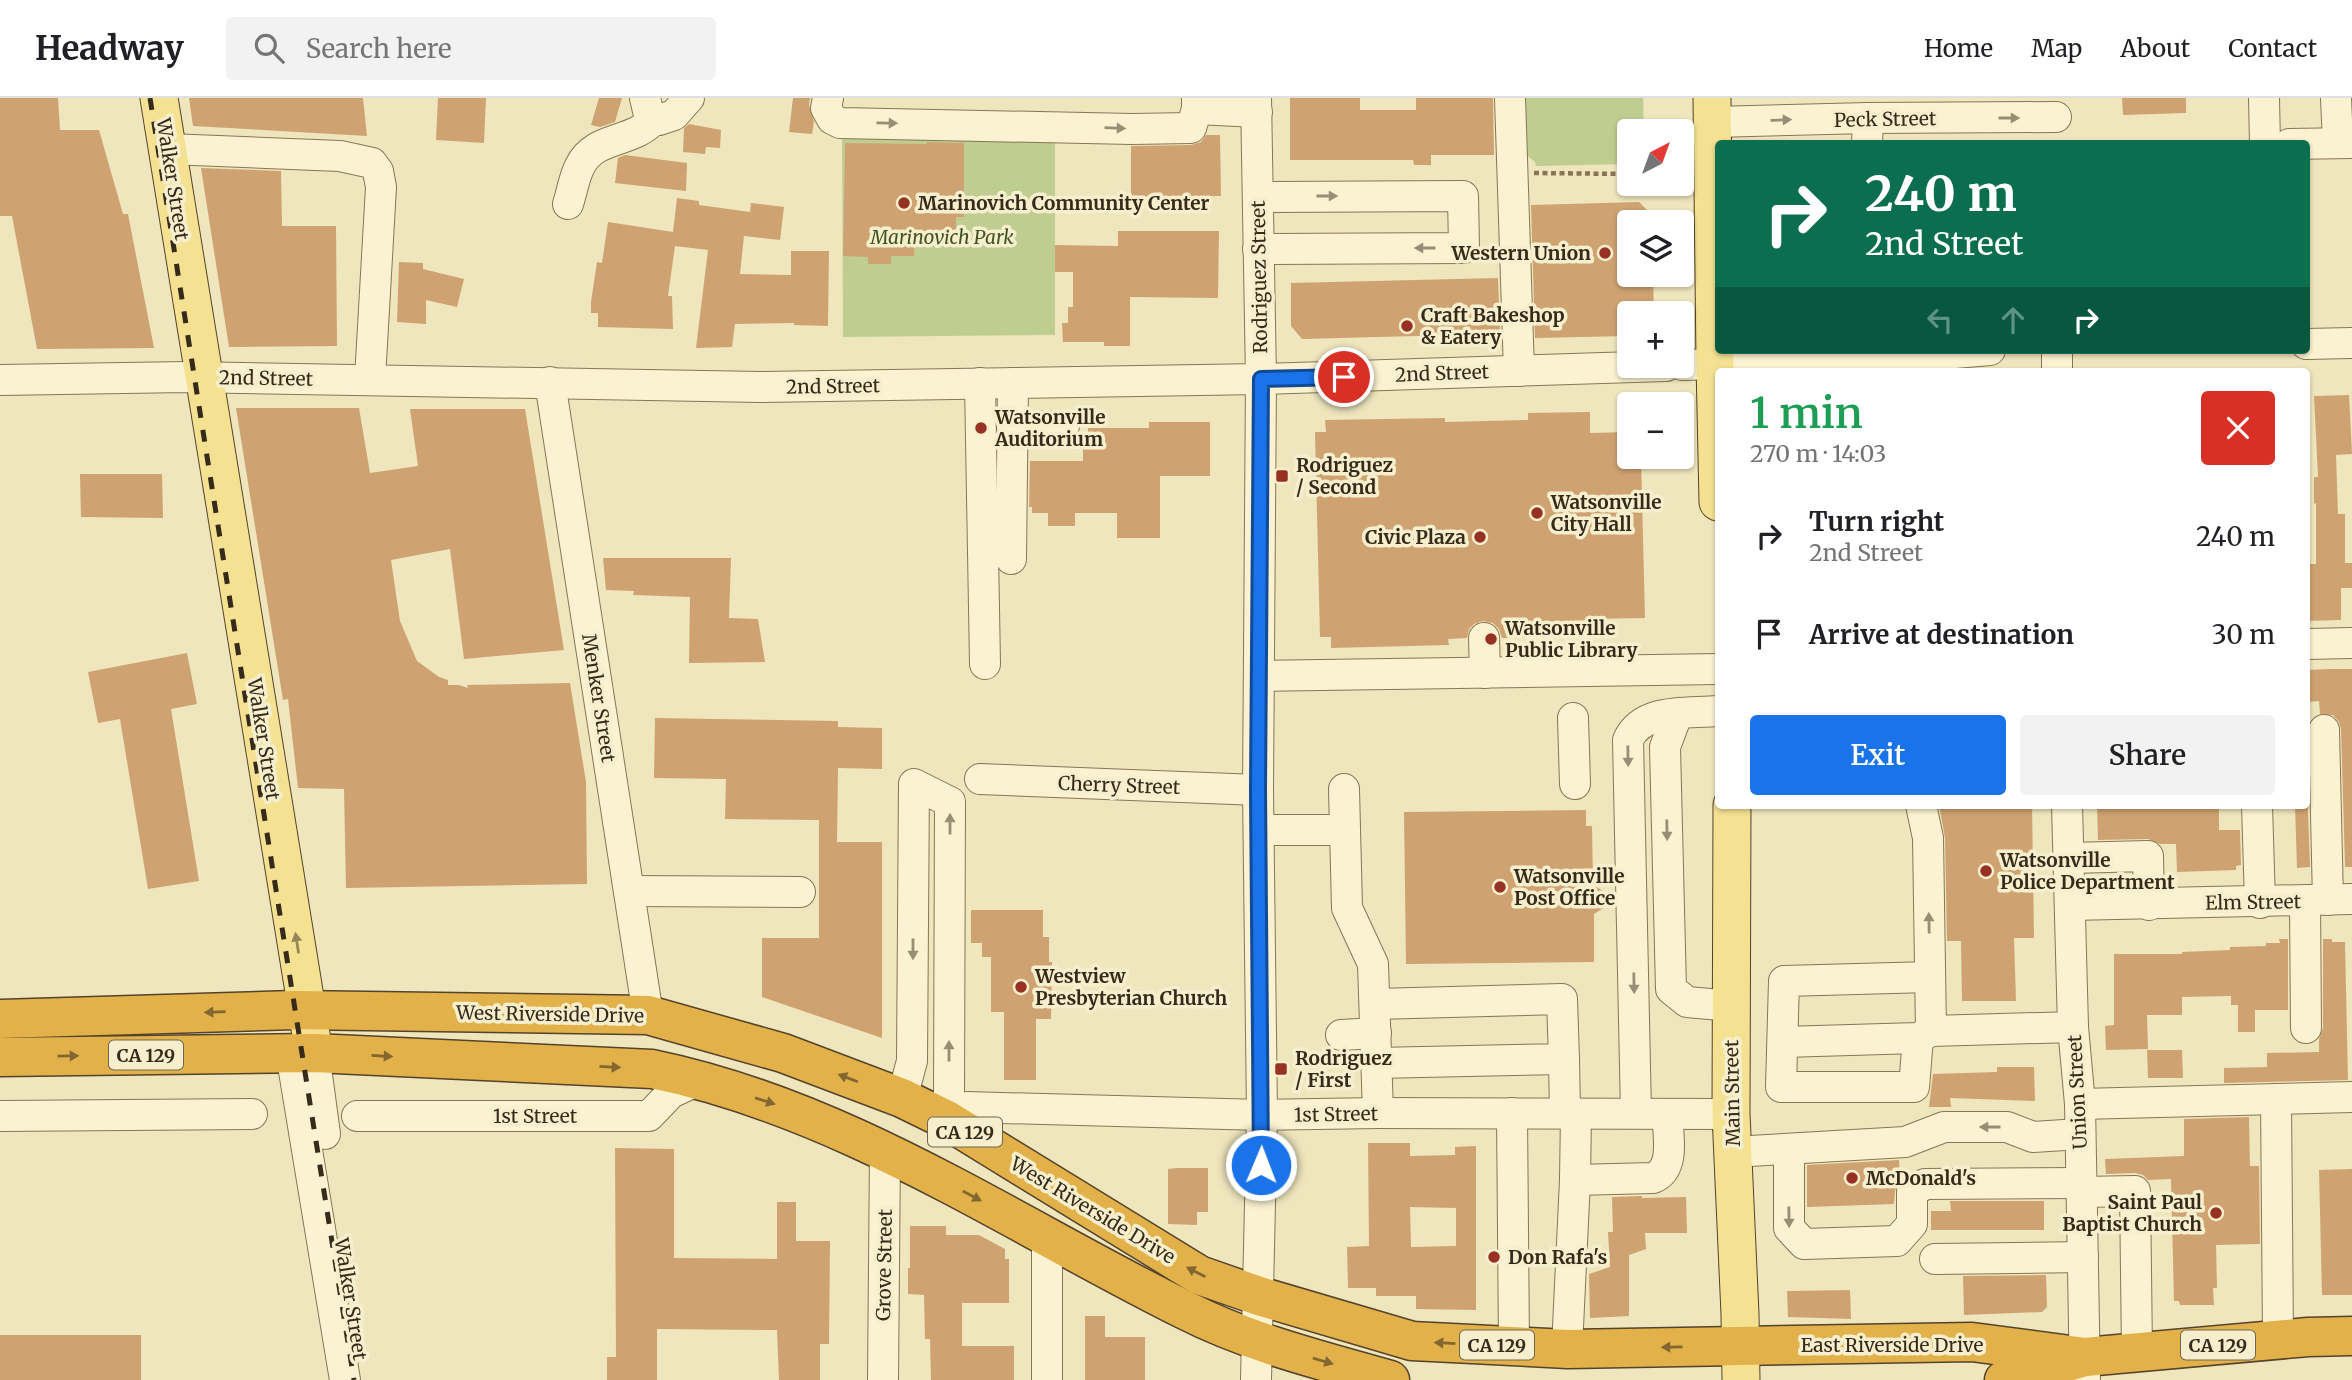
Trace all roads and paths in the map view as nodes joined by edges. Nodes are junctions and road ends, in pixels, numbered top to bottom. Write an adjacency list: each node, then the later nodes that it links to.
1 (143, 98): 30 (main road, Walker Street)
2 (159, 98): 17 (main road, Walker Street)
3 (689, 98): 10 (street)
4 (828, 98): 8 (street, one-way to 8)
5 (1510, 98): 18 (street)
6 (2264, 98): 14 (street)
7 (2336, 98): 15 (street)
8 (1197, 104): 9 (street)
9 (1256, 105): 20 (street, Rodriguez Street)
10 (649, 108): 21 (street)
11 (1713, 110): 13 (street, Peck Street, one-way to 13); 26 (main road)
12 (2056, 120): 13 (street, Peck Street, one-way to 12)
13 (1867, 131)
14 (2265, 140)
15 (2345, 143): 16 (street)
16 (2310, 144)
17 (168, 149): 30 (main road, Walker Street); 31 (street)
18 (1513, 173): 19 (path); 29 (street)
19 (1617, 174)
20 (1258, 197): 22 (street, Rodriguez Street); 22 (street, one-way to 22)
21 (568, 204)
22 (1258, 249): 32 (street, Rodriguez Street)
23 (2352, 343): 24 (street)
24 (2310, 344)
25 (1958, 354): 27 (street)
26 (1698, 364): 27 (street); 39 (main road)
27 (1871, 365)
28 (1617, 368): 29 (street, 2nd Street)
29 (1519, 371): 32 (street, 2nd Street)
30 (195, 377): 31 (street, 2nd Street); 33 (street, 2nd Street); 72 (main road, Walker Street)
31 (370, 379): 34 (street, 2nd Street)
32 (1261, 379): 36 (street, 2nd Street); 47 (street, Rodriguez Street)
33 (0, 380)
34 (550, 382): 35 (street, 2nd Street); 63 (street, Menker Street)
35 (980, 383): 36 (street, 2nd Street); 44 (street)
36 (1013, 383): 37 (street)
37 (1012, 426): 38 (street); 40 (street)
38 (1064, 426)
39 (1715, 457)
40 (1011, 559)
41 (1484, 638): 46 (street)
42 (2352, 643): 43 (street)
43 (2310, 644)
44 (985, 664)
45 (1715, 669): 46 (street)
46 (1485, 673): 47 (street)
47 (1259, 676): 55 (street, Rodriguez Street)
48 (1715, 711): 49 (street)
49 (1677, 715): 71 (street, one-way to 71); 93 (street, one-way to 93)
50 (1573, 719): 53 (street)
51 (2324, 730): 65 (street)
52 (981, 779): 55 (street, Cherry Street)
53 (1575, 784)
54 (1344, 789): 61 (street)
55 (1258, 790): 60 (street, Rodriguez Street)
56 (1732, 809): 71 (main road, Main Street)
57 (1922, 809): 69 (street, one-way to 57)
58 (2067, 809): 62 (street, Union Street)
59 (2257, 809): 66 (street)
60 (1259, 830): 61 (street); 97 (street, Rodriguez Street)
61 (1344, 830): 70 (street)
62 (2068, 858): 67 (street, Union Street); 68 (street)
63 (629, 891): 64 (street); 73 (street, Menker Street)
64 (800, 892)
65 (2328, 900): 66 (street, Elm Street); 76 (street)
66 (2260, 903): 68 (street, Elm Street)
67 (2070, 905): 68 (street, Elm Street); 75 (street, Union Street)
68 (2149, 905)
69 (1930, 977): 79 (street); 80 (street)
70 (1375, 1004): 77 (street); 83 (street)
71 (1731, 1006): 96 (main road, Main Street)
72 (295, 1010): 73 (highway, West Riverside Drive / CA 129); 74 (highway, West Riverside Drive / CA 129, one-way to 74); 81 (main road, Walker Street)
73 (648, 1015): 87 (highway, West Riverside Drive / CA 129, one-way to 73)
74 (0, 1019)
75 (2073, 1027): 79 (street); 89 (street, Union Street)
76 (2306, 1028)
77 (1376, 1033): 78 (street); 84 (street)
78 (1341, 1035)
79 (1924, 1035): 80 (street); 80 (street)
80 (1783, 1042)
81 (303, 1053): 82 (highway, West Riverside Drive / CA 129, one-way to 81); 85 (highway, West Riverside Drive / CA 129, one-way to 85); 121 (street, Walker Street); 122 (street, Walker Street)
82 (0, 1057)
83 (1564, 1059): 84 (street); 92 (street)
84 (1376, 1063): 90 (street)
85 (701, 1079): 99 (street, 1st Street); 104 (highway, West Riverside Drive / CA 129, one-way to 104)
86 (2352, 1097): 88 (street)
87 (902, 1098): 100 (highway, West Riverside Drive / CA 129); 100 (street, one-way to 87)
88 (2276, 1099): 89 (street); 114 (street)
89 (2080, 1104): 101 (street, Union Street)
90 (1378, 1113): 91 (street, 1st Street); 97 (street, 1st Street)
91 (1512, 1113): 92 (street, 1st Street); 116 (street)
92 (1571, 1113): 93 (street, 1st Street); 106 (street)
93 (1636, 1113): 95 (street, 1st Street)
94 (252, 1114): 98 (street)
95 (1667, 1114): 96 (street, 1st Street); 106 (street)
96 (1731, 1114): 105 (main road, Main Street)
97 (1262, 1115): 100 (street, 1st Street); 112 (street, Rodriguez Street)
98 (0, 1116)
99 (357, 1116)
100 (944, 1119): 112 (highway, West Riverside Drive / CA 129, one-way to 100)
101 (2080, 1134): 102 (street); 108 (street, Union Street)
102 (2037, 1137): 103 (street, one-way to 103); 107 (street)
103 (1789, 1149): 105 (street); 107 (street, one-way to 107)
104 (885, 1150): 109 (highway, West Riverside Drive / CA 129, one-way to 109); 123 (street, Grove Street)
105 (1733, 1152): 119 (main road, Main Street)
106 (1576, 1180): 117 (street)
107 (2025, 1182): 108 (street)
108 (2081, 1187): 110 (street, Union Street); 118 (street)
109 (1047, 1236): 115 (highway, West Riverside Drive / CA 129); 124 (street)
110 (2083, 1257): 111 (street); 120 (street, Union Street)
111 (1935, 1259)
112 (1259, 1296): 115 (street, Rodriguez Street); 116 (highway, West Riverside Drive / CA 129, one-way to 112)
113 (2352, 1336): 114 (highway, East Riverside Drive / CA 129)
114 (2278, 1339): 118 (highway, East Riverside Drive / CA 129)
115 (1257, 1342): 125 (street, Rodriguez Street); 126 (highway, West Riverside Drive / CA 129, one-way to 126)
116 (1514, 1346): 117 (highway, West Riverside Drive / CA 129)
117 (1567, 1349): 119 (highway, West Riverside Drive / CA 129, one-way to 117)
118 (2137, 1352): 120 (highway, East Riverside Drive / CA 129)
119 (1741, 1363): 120 (highway, East Riverside Drive / CA 129)
120 (2085, 1368): 127 (highway, East Riverside Drive / CA 129)
121 (345, 1380)
122 (364, 1380)
123 (883, 1380)
124 (1047, 1380)
125 (1256, 1380)
126 (1390, 1380)
127 (2004, 1380)

